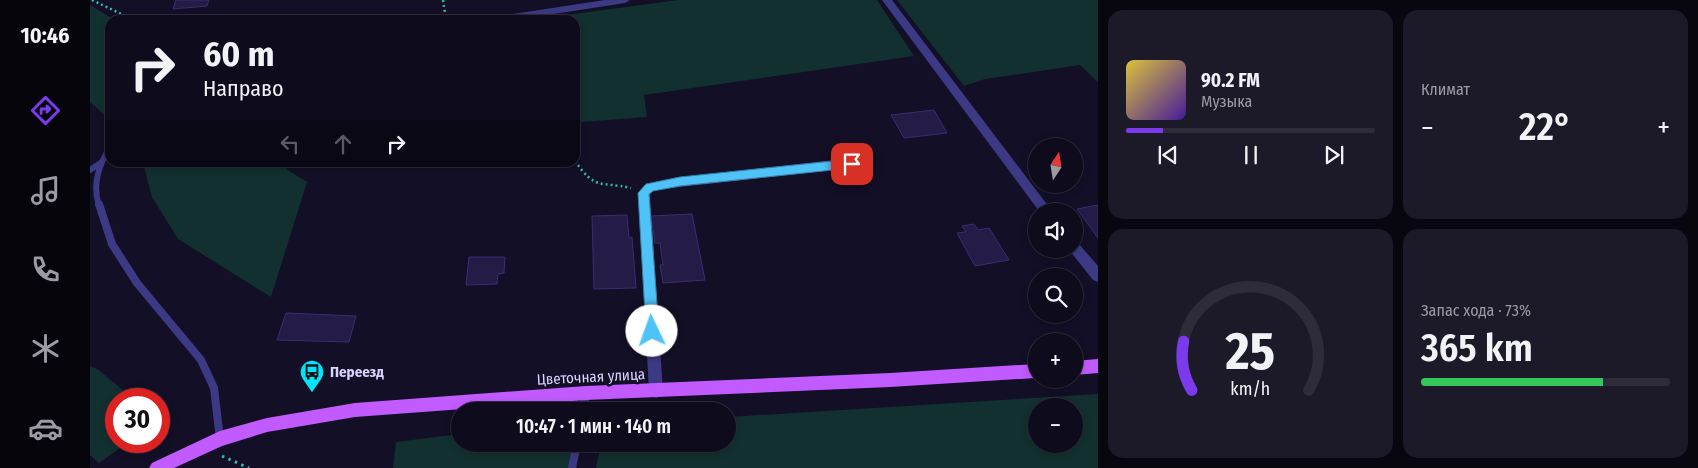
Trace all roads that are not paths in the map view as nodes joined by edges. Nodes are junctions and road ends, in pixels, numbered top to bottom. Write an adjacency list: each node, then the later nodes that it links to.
1 (625, 0): 3 (street)
2 (887, 0): 8 (street)
3 (527, 15)
4 (105, 156): 5 (lane)
5 (102, 162): 7 (lane); 17 (lane)
6 (852, 164): 14 (street)
7 (90, 170)
8 (1040, 203)
9 (1083, 258): 10 (street)
10 (1098, 276)
11 (1098, 366): 12 (main road)
12 (1083, 367)
13 (1028, 372): 14 (main road, Цветочная улица)
14 (656, 391): 15 (main road, Цветочная улица)
15 (586, 393): 16 (lane); 17 (main road, Цветочная улица)
16 (584, 402)
17 (220, 439): 19 (main road, Цветочная улица)
18 (575, 452): 20 (lane)
19 (157, 468)
20 (572, 468)

